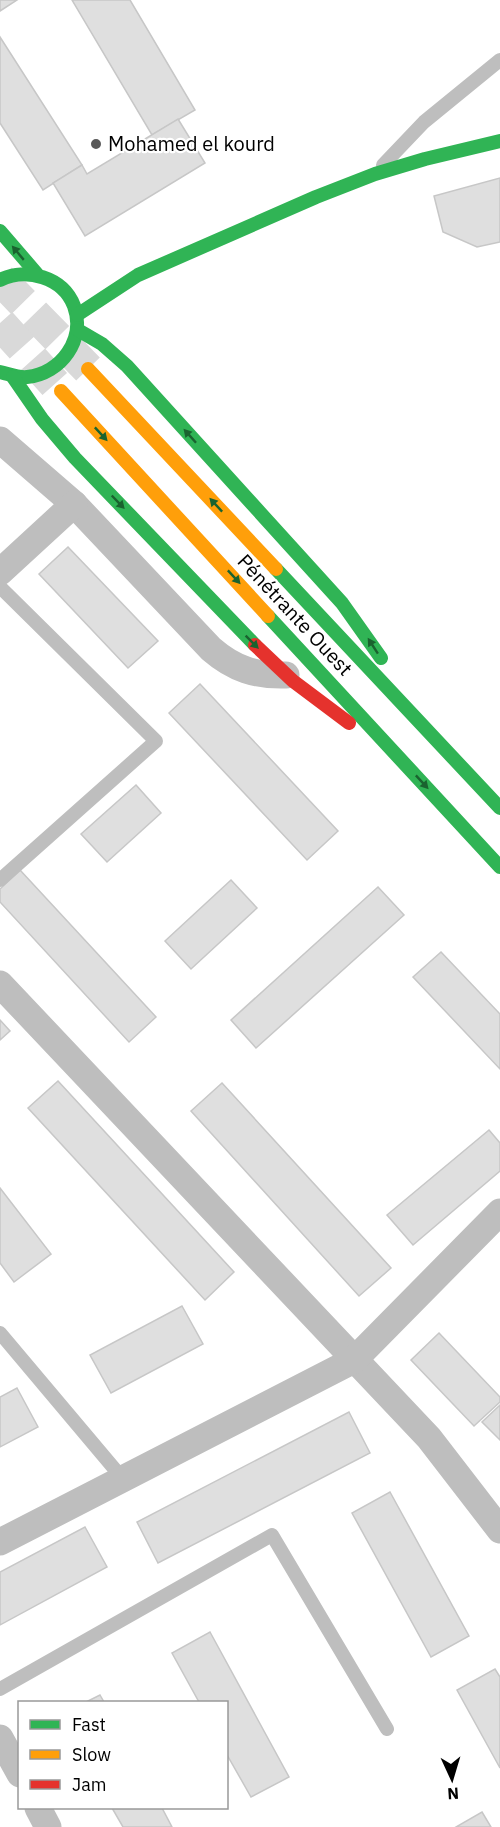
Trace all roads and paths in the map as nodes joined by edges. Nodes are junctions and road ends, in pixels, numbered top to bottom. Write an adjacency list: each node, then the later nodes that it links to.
1 (500, 60): 3 (lane)
2 (500, 141): 3 (main road)
3 (375, 174): 6 (main road)
4 (0, 231): 5 (main road, one-way to 4)
5 (37, 274): 7 (main road); 8 (main road)
6 (138, 274): 9 (main road); 11 (main road)
7 (51, 279): 10 (main road); 11 (main road)
8 (0, 280)
9 (106, 280)
10 (73, 281)
11 (76, 315): 12 (main road)
12 (78, 330): 14 (main road); 21 (main road, one-way to 12)
13 (88, 369): 21 (main road, Pénétrante Ouest, one-way to 13)
14 (6, 374): 20 (main road, one-way to 20)
15 (61, 391): 22 (main road, Pénétrante Ouest, one-way to 22)
16 (0, 440): 17 (street)
17 (74, 504): 18 (street); 20 (street)
18 (0, 572)
19 (0, 587): 25 (lane)
20 (286, 675): 22 (main road)
21 (412, 715): 23 (main road, Pénétrante Ouest)
22 (396, 754): 24 (main road, Pénétrante Ouest, one-way to 24)
23 (500, 808)
24 (500, 867)
25 (0, 880)
26 (0, 984): 29 (street)
27 (500, 1212): 29 (street)
28 (0, 1333): 30 (lane)
29 (354, 1360): 30 (street); 31 (street)
30 (123, 1479): 32 (street)
31 (500, 1530)
32 (0, 1542)
33 (0, 1689): 34 (lane)
34 (387, 1729)
35 (0, 1738): 36 (street)
36 (18, 1770)
37 (39, 1809): 38 (street)
38 (48, 1827)

